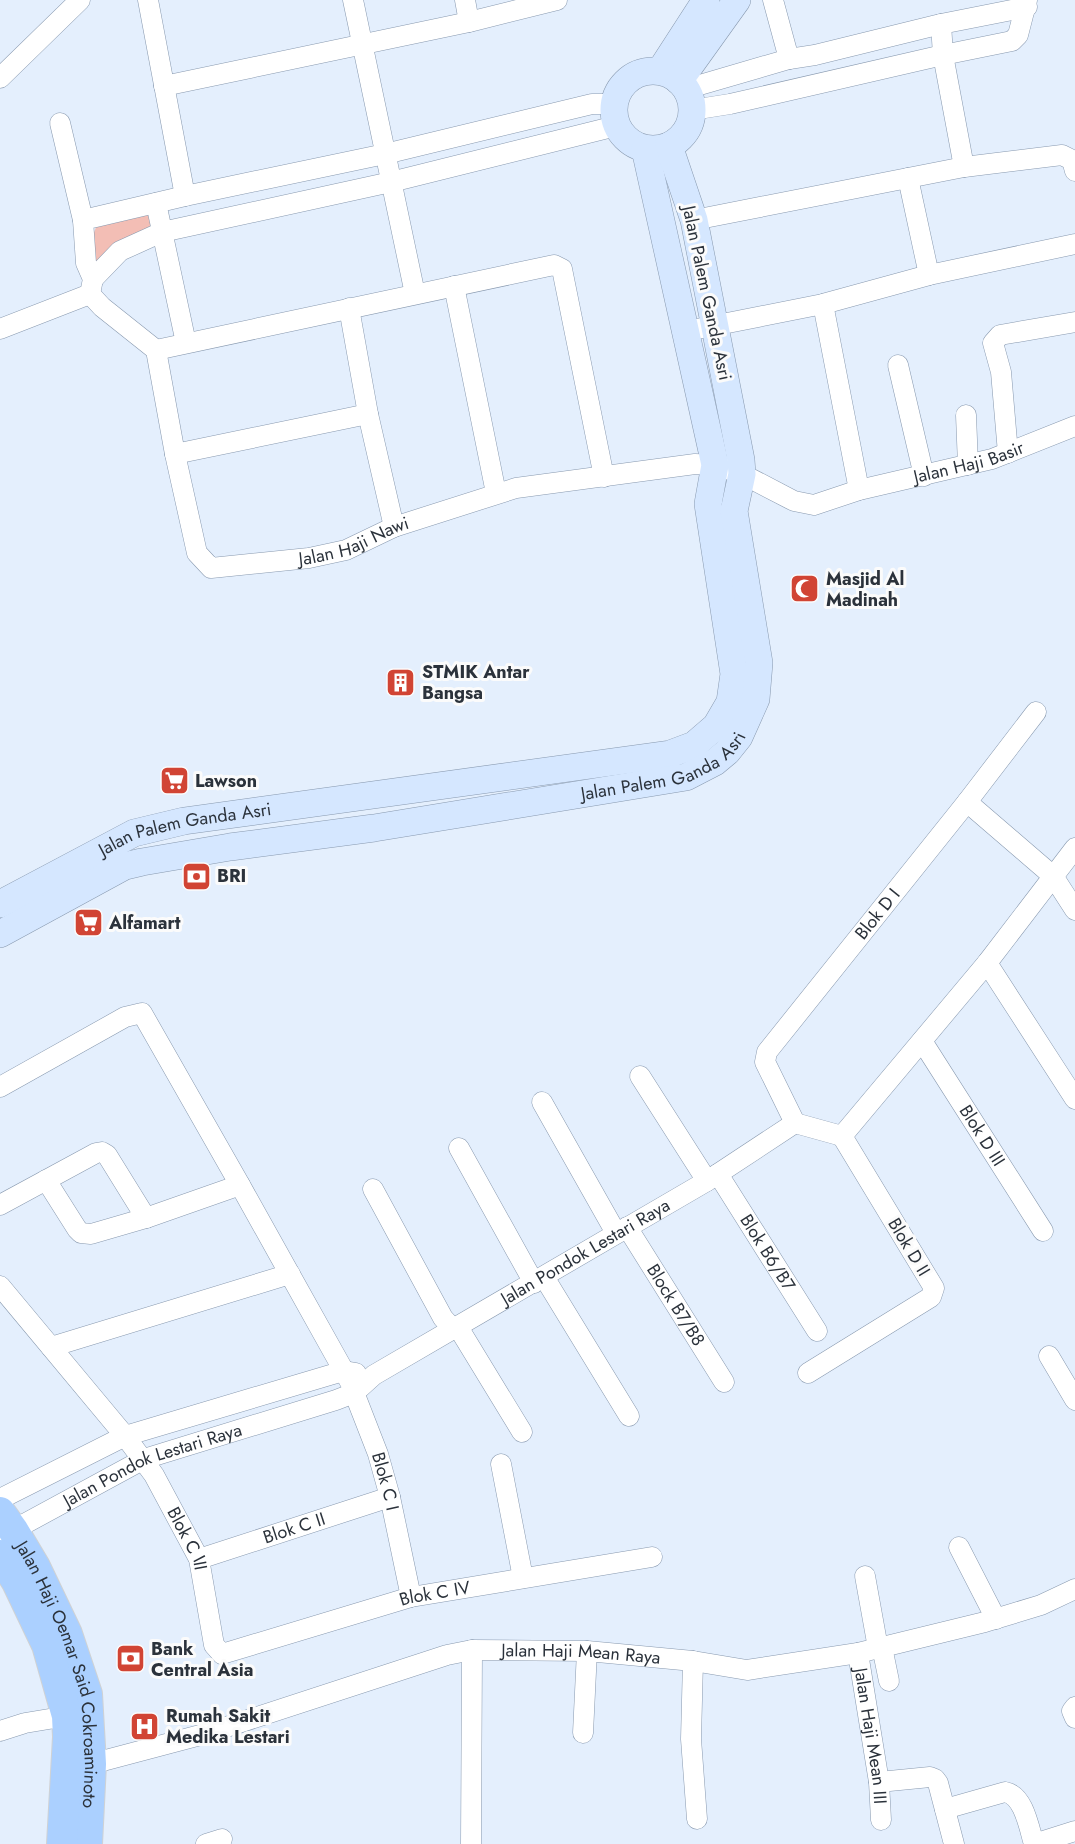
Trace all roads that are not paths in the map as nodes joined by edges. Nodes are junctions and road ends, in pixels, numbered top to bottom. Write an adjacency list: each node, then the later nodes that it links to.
1 (80, 0): 15 (street)
2 (148, 0): 16 (street)
3 (353, 0): 12 (street)
4 (465, 0): 10 (street)
5 (557, 0): 10 (street)
6 (706, 0): 17 (street)
7 (737, 0): 17 (street)
8 (772, 0): 14 (street)
9 (1027, 4): 11 (street); 13 (street)
10 (469, 22): 12 (street)
11 (941, 24): 13 (street); 14 (street)
12 (362, 44): 16 (street); 21 (street)
13 (943, 55): 17 (street); 22 (street)
14 (789, 59): 17 (street)
15 (0, 78)
16 (164, 86): 26 (street)
17 (679, 88): 18 (street); 20 (street)
18 (615, 115): 20 (street); 21 (street); 25 (street)
19 (60, 123): 28 (street)
20 (657, 147): 29 (street, Jalan Palem Ganda Asri); 41 (street, Jalan Palem Ganda Asri)
21 (385, 154): 25 (street); 26 (street)
22 (964, 167): 23 (street); 24 (street)
23 (1075, 171)
24 (908, 178): 29 (street); 32 (street)
25 (391, 182): 30 (street); 35 (street)
26 (185, 196): 27 (street)
27 (156, 202): 28 (street); 30 (street)
28 (83, 220): 33 (street)
29 (693, 220): 39 (street, Jalan Palem Ganda Asri)
30 (162, 232): 33 (street); 42 (street)
31 (1075, 244): 32 (street)
32 (929, 275): 36 (street)
33 (92, 286): 40 (street); 43 (street)
34 (454, 286): 35 (street); 54 (street); 56 (street)
35 (415, 294): 37 (street)
36 (823, 304): 39 (street); 55 (street)
37 (349, 308): 42 (street); 45 (street)
38 (1075, 322): 48 (street)
39 (716, 325): 41 (street); 52 (street, Jalan Palem Ganda Asri)
40 (0, 329)
41 (687, 331): 50 (street, Jalan Palem Ganda Asri)
42 (186, 343): 43 (street)
43 (156, 350): 49 (street, Jalan Haji Nawi)
44 (898, 365): 53 (street)
45 (368, 414): 49 (street); 59 (street)
46 (966, 415): 51 (street)
47 (1075, 426): 48 (street, Jalan Haji Basir)
48 (1008, 453): 51 (street, Jalan Haji Basir)
49 (175, 454): 59 (street, Jalan Haji Nawi)
50 (715, 465): 52 (street, Jalan Haji Nawi); 54 (street, Jalan Haji Nawi); 57 (street, Jalan Palem Ganda Asri)
51 (968, 465): 53 (street, Jalan Haji Basir)
52 (742, 474): 55 (street, Jalan Haji Basir); 58 (street, Jalan Palem Ganda Asri)
53 (924, 476): 55 (street, Jalan Haji Basir)
54 (604, 477): 56 (street, Jalan Haji Nawi)
55 (859, 490)
56 (496, 493): 59 (street, Jalan Haji Nawi)
57 (708, 504): 58 (street); 64 (street, Jalan Palem Ganda Asri)
58 (734, 511): 66 (street, Jalan Palem Ganda Asri)
59 (394, 527)
60 (1036, 712): 61 (street, Blok D I)
61 (967, 802): 63 (street); 73 (street, Blok D I)
62 (1075, 848): 63 (street)
63 (1053, 876): 65 (street); 67 (street)
64 (0, 904)
65 (1075, 910)
66 (0, 934)
67 (987, 963): 68 (street); 71 (street)
68 (922, 1041): 74 (street); 83 (street, Blok D III)
69 (640, 1076): 76 (street, Blok B6/B7)
70 (0, 1087): 78 (street, Blok C I)
71 (1075, 1099)
72 (542, 1102): 82 (street, Block B7/B8)
73 (795, 1123): 74 (street); 76 (street, Jalan Pondok Lestari Raya)
74 (842, 1136): 92 (street, Blok D II)
75 (459, 1148): 85 (street)
76 (712, 1178): 82 (street, Jalan Pondok Lestari Raya); 88 (street, Blok B6/B7)
77 (46, 1180): 80 (street); 81 (street); 81 (street)
78 (240, 1185): 81 (street); 84 (street, Blok C I)
79 (373, 1189): 87 (street)
80 (0, 1205)
81 (146, 1218)
82 (621, 1230): 85 (street, Jalan Pondok Lestari Raya); 94 (street, Block B7/B8)
83 (1043, 1231)
84 (290, 1274): 89 (street); 91 (street, Blok C I)
85 (539, 1280): 87 (street, Jalan Pondok Lestari Raya); 97 (street)
86 (0, 1286): 89 (street, Blok C III)
87 (453, 1329): 93 (street, Jalan Pondok Lestari Raya); 98 (street)
88 (817, 1331)
89 (51, 1347): 99 (street, Blok C III)
90 (1049, 1356): 96 (street)
91 (344, 1371): 93 (street, Jalan Pondok Lestari Raya); 95 (street, Blok C I); 99 (street, Jalan Pondok Lestari Raya)
92 (808, 1373)
93 (374, 1375): 95 (street, Jalan Pondok Lestari Raya)
94 (724, 1382)
95 (354, 1393): 100 (street, Jalan Pondok Lestari Raya); 102 (street, Blok C I)
96 (1075, 1400)
97 (629, 1416)
98 (522, 1432)
99 (125, 1436): 100 (street, Blok C III); 103 (street, Jalan Pondok Lestari Raya)
100 (144, 1460): 104 (street, Jalan Pondok Lestari Raya); 107 (street, Blok C III)
101 (501, 1464): 109 (street)
102 (390, 1497): 107 (street, Blok C II); 111 (street, Blok C I)
103 (0, 1499)
104 (3, 1533): 121 (main road, Jalan Haji Oemar Said Cokroaminoto); 125 (main road, Jalan Haji Oemar Said Cokroaminoto)
105 (959, 1547): 112 (street)
106 (652, 1557): 109 (street, Blok C IV)
107 (199, 1559): 117 (street, Blok C III)
108 (865, 1576): 113 (street)
109 (523, 1578): 111 (street, Blok C IV)
110 (1075, 1589): 112 (street, Jalan Haji Mean Raya)
111 (411, 1597): 117 (street, Blok C IV)
112 (996, 1619): 113 (street, Jalan Haji Mean Raya)
113 (880, 1647): 116 (street, Jalan Haji Mean Raya); 119 (street)
114 (472, 1650): 115 (street, Jalan Haji Mean Raya); 125 (street, Jalan Haji Mean Raya); 131 (street)
115 (587, 1651): 118 (street, Jalan Haji Mean Raya); 124 (street)
116 (858, 1653): 118 (street, Jalan Haji Mean Raya); 126 (street, Jalan Haji Mean III)
117 (222, 1654)
118 (693, 1661): 128 (street)
119 (889, 1681)
120 (1075, 1707): 122 (street)
121 (67, 1716): 123 (street); 132 (main road, Jalan Haji Oemar Said Cokroaminoto)
122 (1075, 1718)
123 (0, 1731)
124 (583, 1733)
125 (91, 1764): 133 (main road, Jalan Haji Oemar Said Cokroaminoto)
126 (879, 1782): 127 (street); 129 (street, Jalan Haji Mean III)
127 (945, 1809): 134 (street); 135 (street)
128 (697, 1819)
129 (881, 1820)
130 (1075, 1831): 135 (street)
131 (474, 1843)
132 (62, 1844)
133 (87, 1844)
134 (954, 1844)
135 (1034, 1844)

